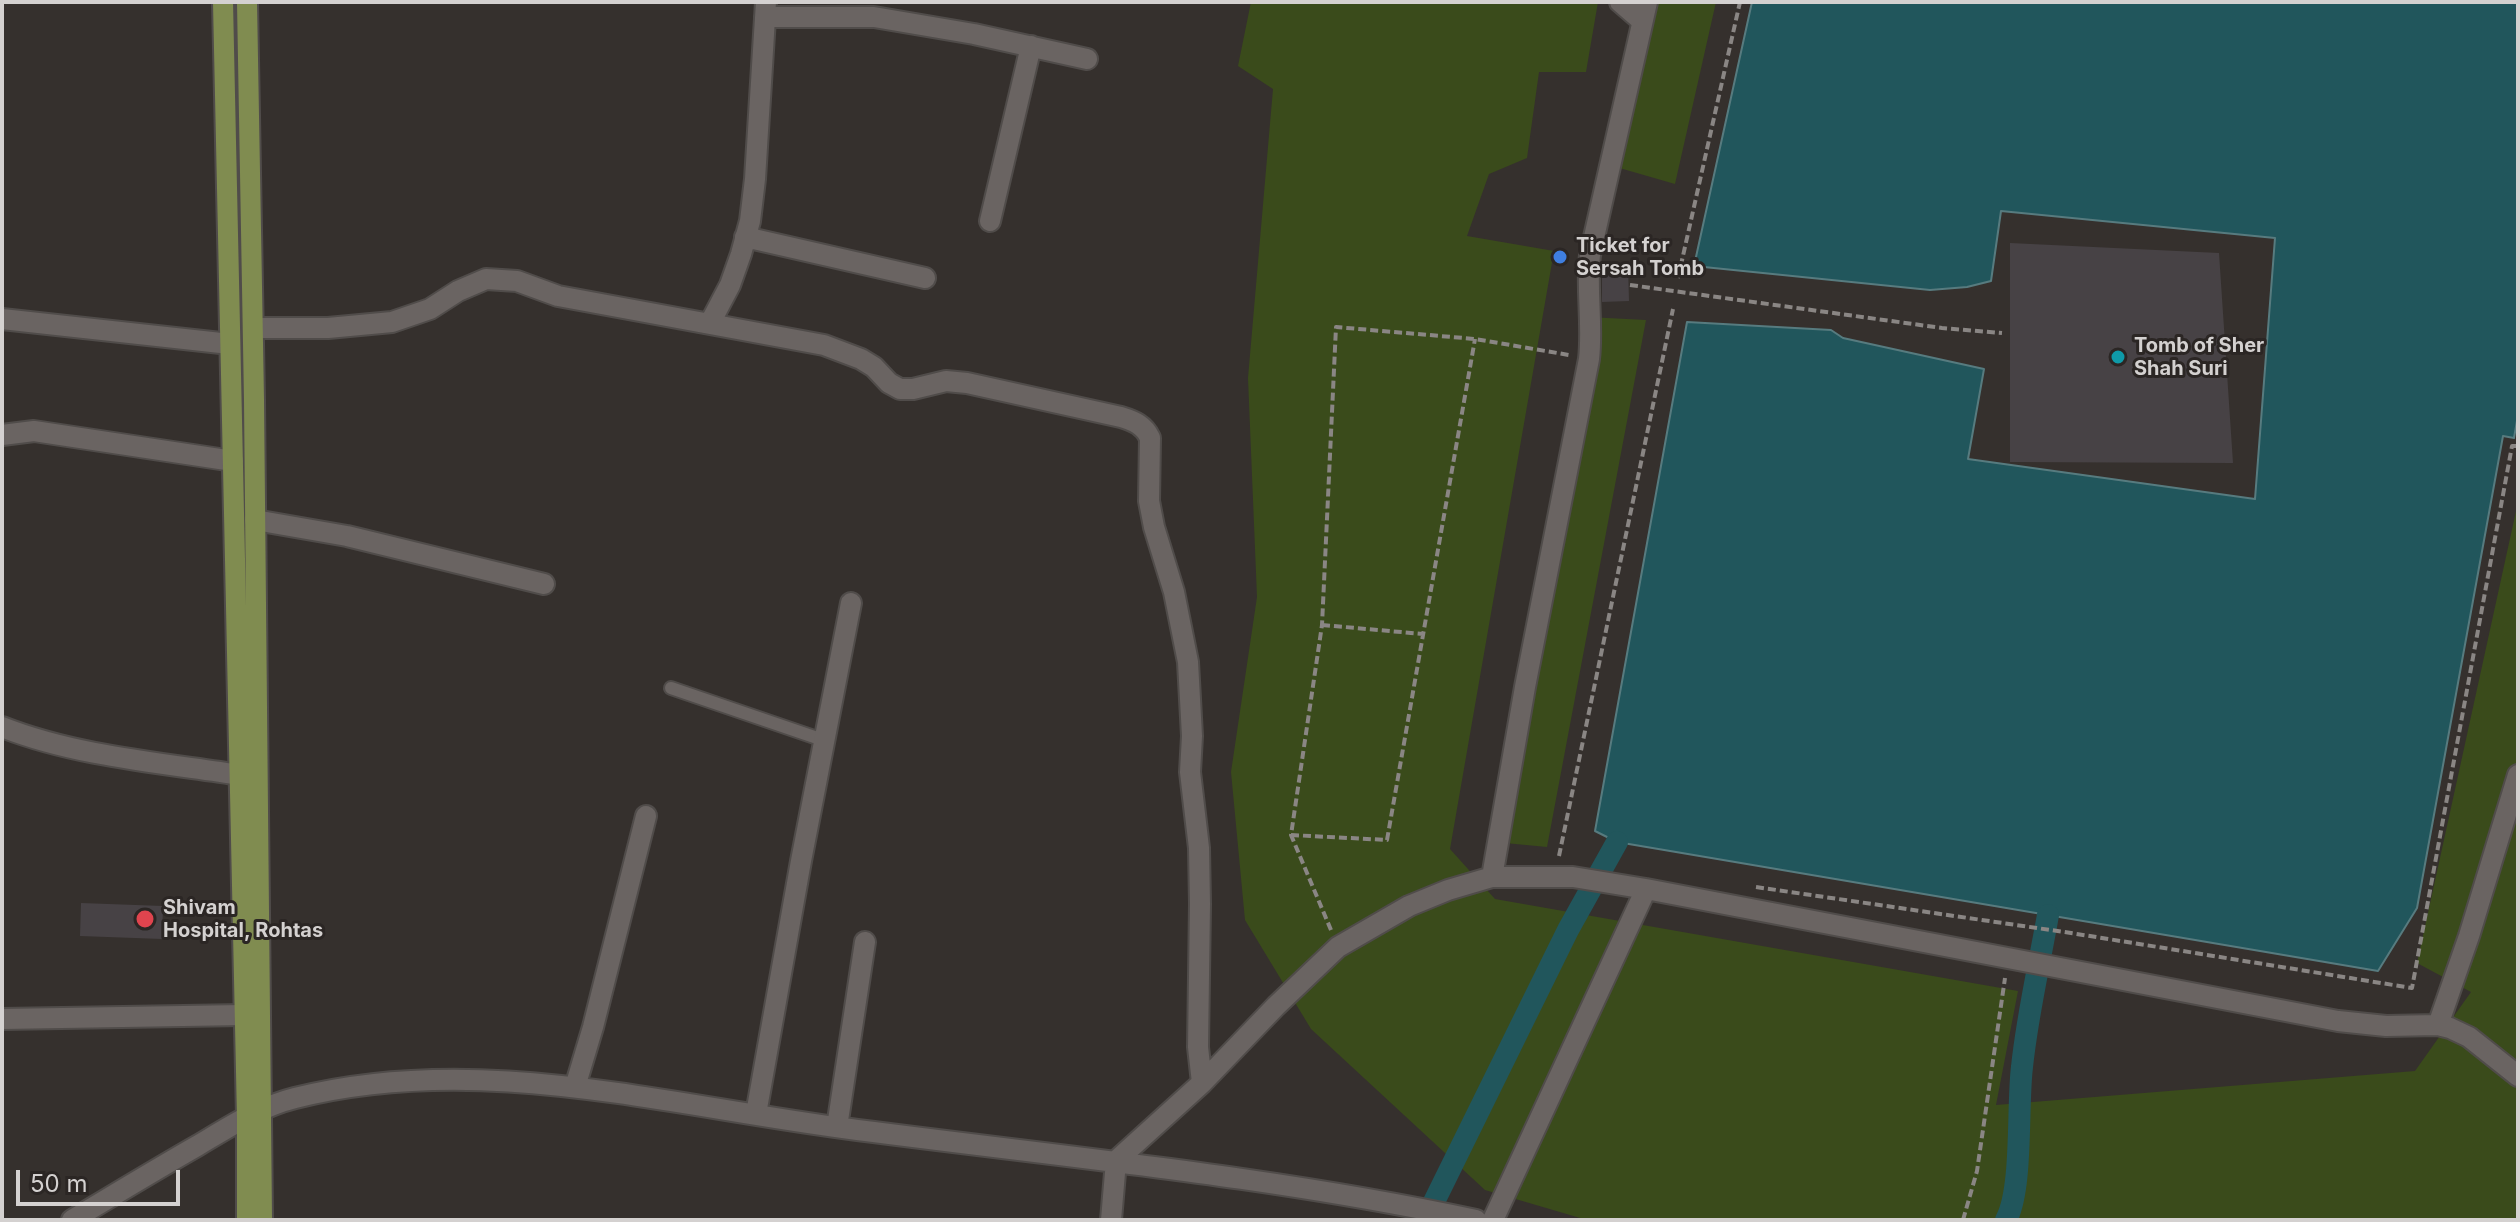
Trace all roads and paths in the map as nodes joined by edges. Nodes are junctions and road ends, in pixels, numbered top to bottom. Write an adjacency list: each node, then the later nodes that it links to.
1 (223, 2): 20 (main road)
2 (247, 2): 17 (main road)
3 (1620, 2): 6 (street)
4 (1740, 2): 12 (path)
5 (765, 9): 7 (street); 10 (street)
6 (1644, 12): 21 (street)
7 (1031, 46): 8 (street); 9 (street)
8 (1087, 59)
9 (990, 221)
10 (745, 237): 11 (street); 16 (street)
11 (925, 278)
12 (1678, 278)
13 (1630, 285): 18 (path)
14 (1673, 309): 37 (path)
15 (2, 319): 20 (street)
16 (710, 323): 17 (street); 48 (street)
17 (253, 328): 25 (main road)
18 (2002, 333)
19 (1475, 339): 21 (path); 28 (path); 29 (path)
20 (230, 344): 24 (main road)
21 (1589, 359): 38 (street)
22 (2, 435): 24 (street)
23 (2518, 446): 40 (path)
24 (233, 461): 33 (main road)
25 (255, 520): 26 (street); 50 (main road)
26 (544, 584)
27 (851, 603): 32 (street)
28 (1322, 625): 29 (path); 36 (path)
29 (1423, 634): 36 (path)
30 (671, 688): 32 (lane)
31 (2, 727): 33 (street)
32 (826, 741): 51 (street)
33 (240, 775): 44 (main road)
34 (2518, 775): 46 (street)
35 (646, 816): 49 (street)
36 (1291, 835): 42 (path)
37 (1559, 857)
38 (1492, 877): 39 (street); 42 (street)
39 (1636, 887): 43 (street); 60 (street)
40 (1755, 887)
41 (865, 942): 52 (street)
42 (1338, 947): 48 (street)
43 (2007, 958): 46 (street); 61 (path)
44 (243, 1015): 45 (street); 50 (main road)
45 (2, 1019)
46 (2438, 1025): 47 (street)
47 (2518, 1076)
48 (1202, 1083): 53 (street)
49 (575, 1087): 50 (street); 51 (street)
50 (254, 1113): 55 (street); 56 (main road); 57 (main road)
51 (756, 1114): 52 (street)
52 (837, 1127): 53 (street)
53 (1116, 1161): 54 (street); 58 (street)
54 (1394, 1210): 59 (street)
55 (72, 1220)
56 (247, 1220)
57 (262, 1220)
58 (1111, 1220)
59 (1476, 1220)
60 (1493, 1220)
61 (1963, 1220)

